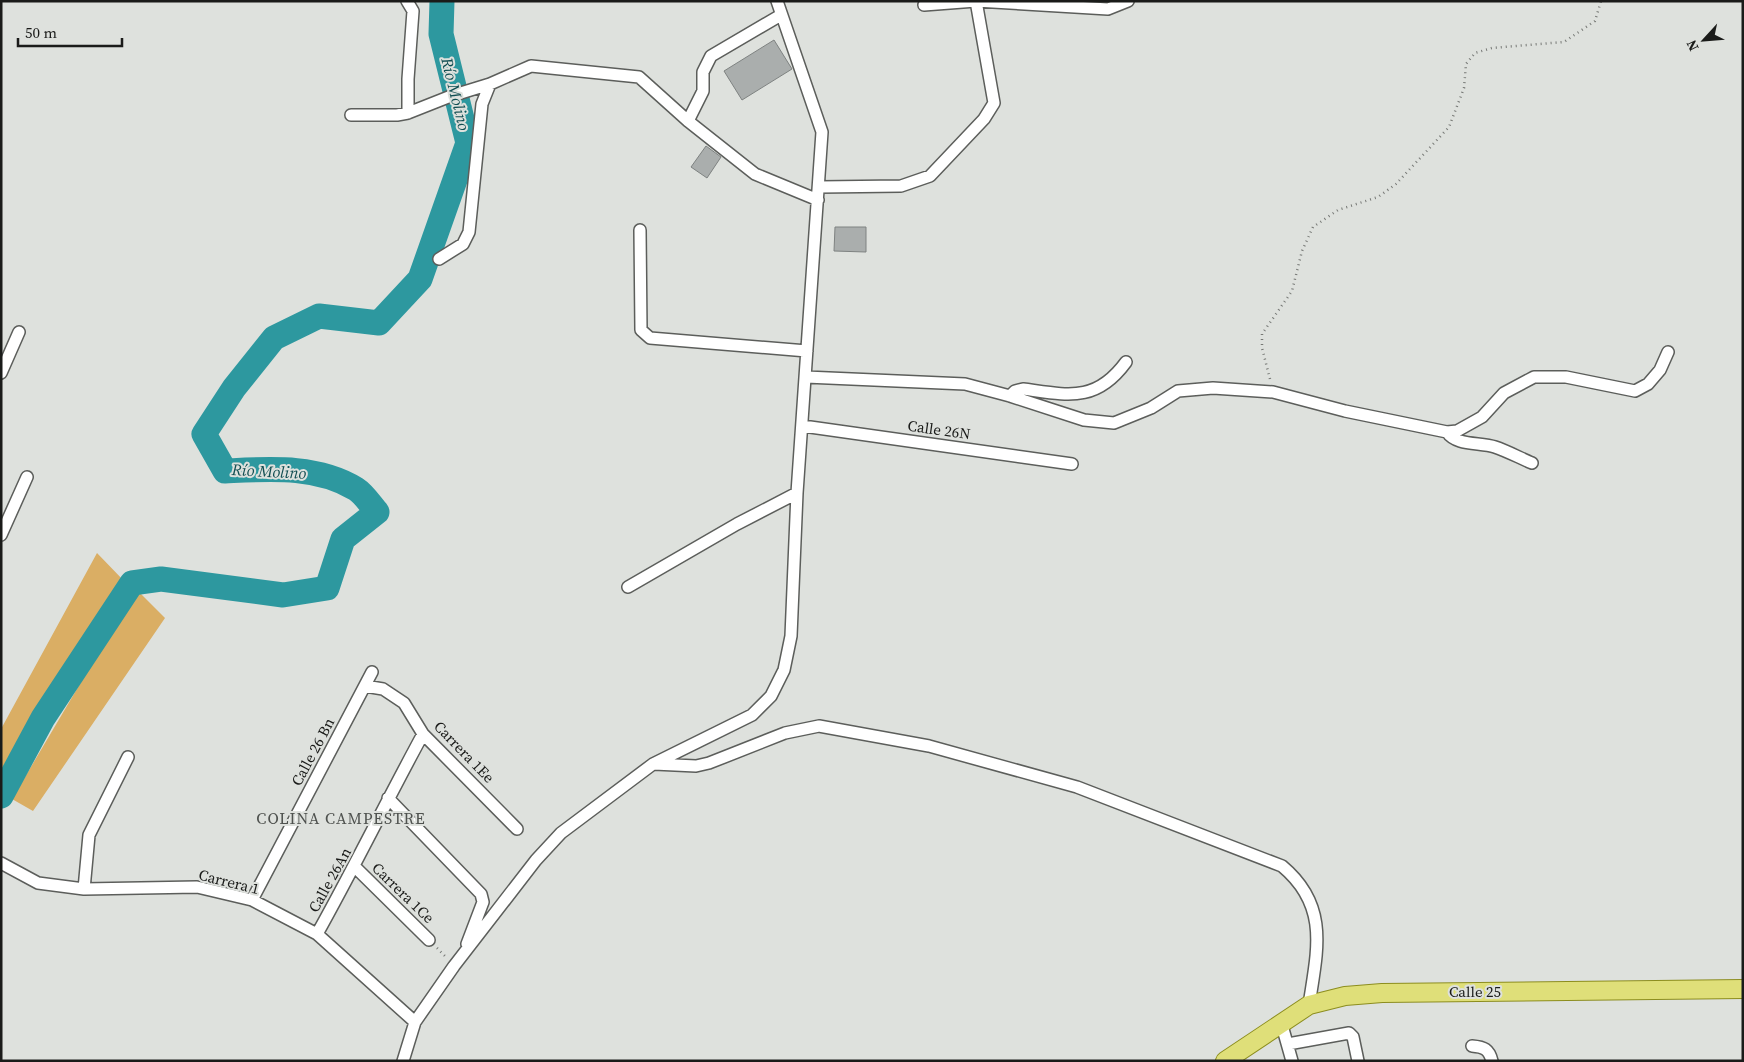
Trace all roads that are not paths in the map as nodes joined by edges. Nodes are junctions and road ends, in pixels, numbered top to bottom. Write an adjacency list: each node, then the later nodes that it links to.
1 (407, 1): 8 (street)
2 (777, 1): 6 (street)
3 (976, 1): 4 (street); 5 (street); 11 (street)
4 (1128, 1)
5 (924, 5)
6 (781, 15): 10 (street); 11 (street)
7 (490, 84): 8 (street); 10 (street); 14 (street)
8 (408, 113): 9 (street)
9 (351, 115)
10 (688, 121): 12 (street)
11 (820, 187): 12 (street)
12 (818, 200): 16 (street)
13 (640, 230): 16 (street)
14 (439, 259)
15 (19, 332): 19 (street)
16 (807, 351): 20 (street)
17 (1668, 352): 23 (street)
18 (1126, 362): 21 (street)
19 (1, 373)
20 (806, 377): 21 (street); 22 (street)
21 (1010, 396): 23 (street)
22 (802, 426): 25 (street, Calle 26N); 27 (street)
23 (1447, 432): 24 (street)
24 (1532, 463)
25 (1072, 464)
26 (27, 477): 28 (street)
27 (797, 493): 29 (street); 34 (street)
28 (1, 535)
29 (628, 587)
30 (372, 672): 31 (street, Calle 26 Bn)
31 (364, 686): 32 (street, Carrera 1Ee); 40 (street, Calle 26 Bn)
32 (423, 734): 35 (street, Calle 26An); 36 (street, Carrera 1Ee)
33 (128, 757): 39 (street)
34 (653, 764): 43 (street); 45 (street)
35 (388, 798): 38 (street, Calle 26An); 43 (street)
36 (517, 828)
37 (1, 863): 39 (street, Carrera 1)
38 (355, 867): 41 (street, Calle 26An); 42 (street, Carrera 1Ce)
39 (84, 889): 40 (street, Carrera 1)
40 (252, 900): 41 (street, Carrera 1)
41 (317, 934): 46 (street, Carrera 1)
42 (430, 940)
43 (458, 961): 46 (street)
44 (1743, 989): 45 (main road, Calle 25)
45 (1309, 1005): 47 (main road, Calle 25)
46 (415, 1022): 50 (street)
47 (1281, 1022): 48 (street); 51 (main road, Calle 25)
48 (1288, 1044): 52 (street); 53 (street)
49 (1472, 1046): 54 (street)
50 (402, 1061)
51 (1225, 1061)
52 (1292, 1061)
53 (1358, 1061)
54 (1492, 1061)

